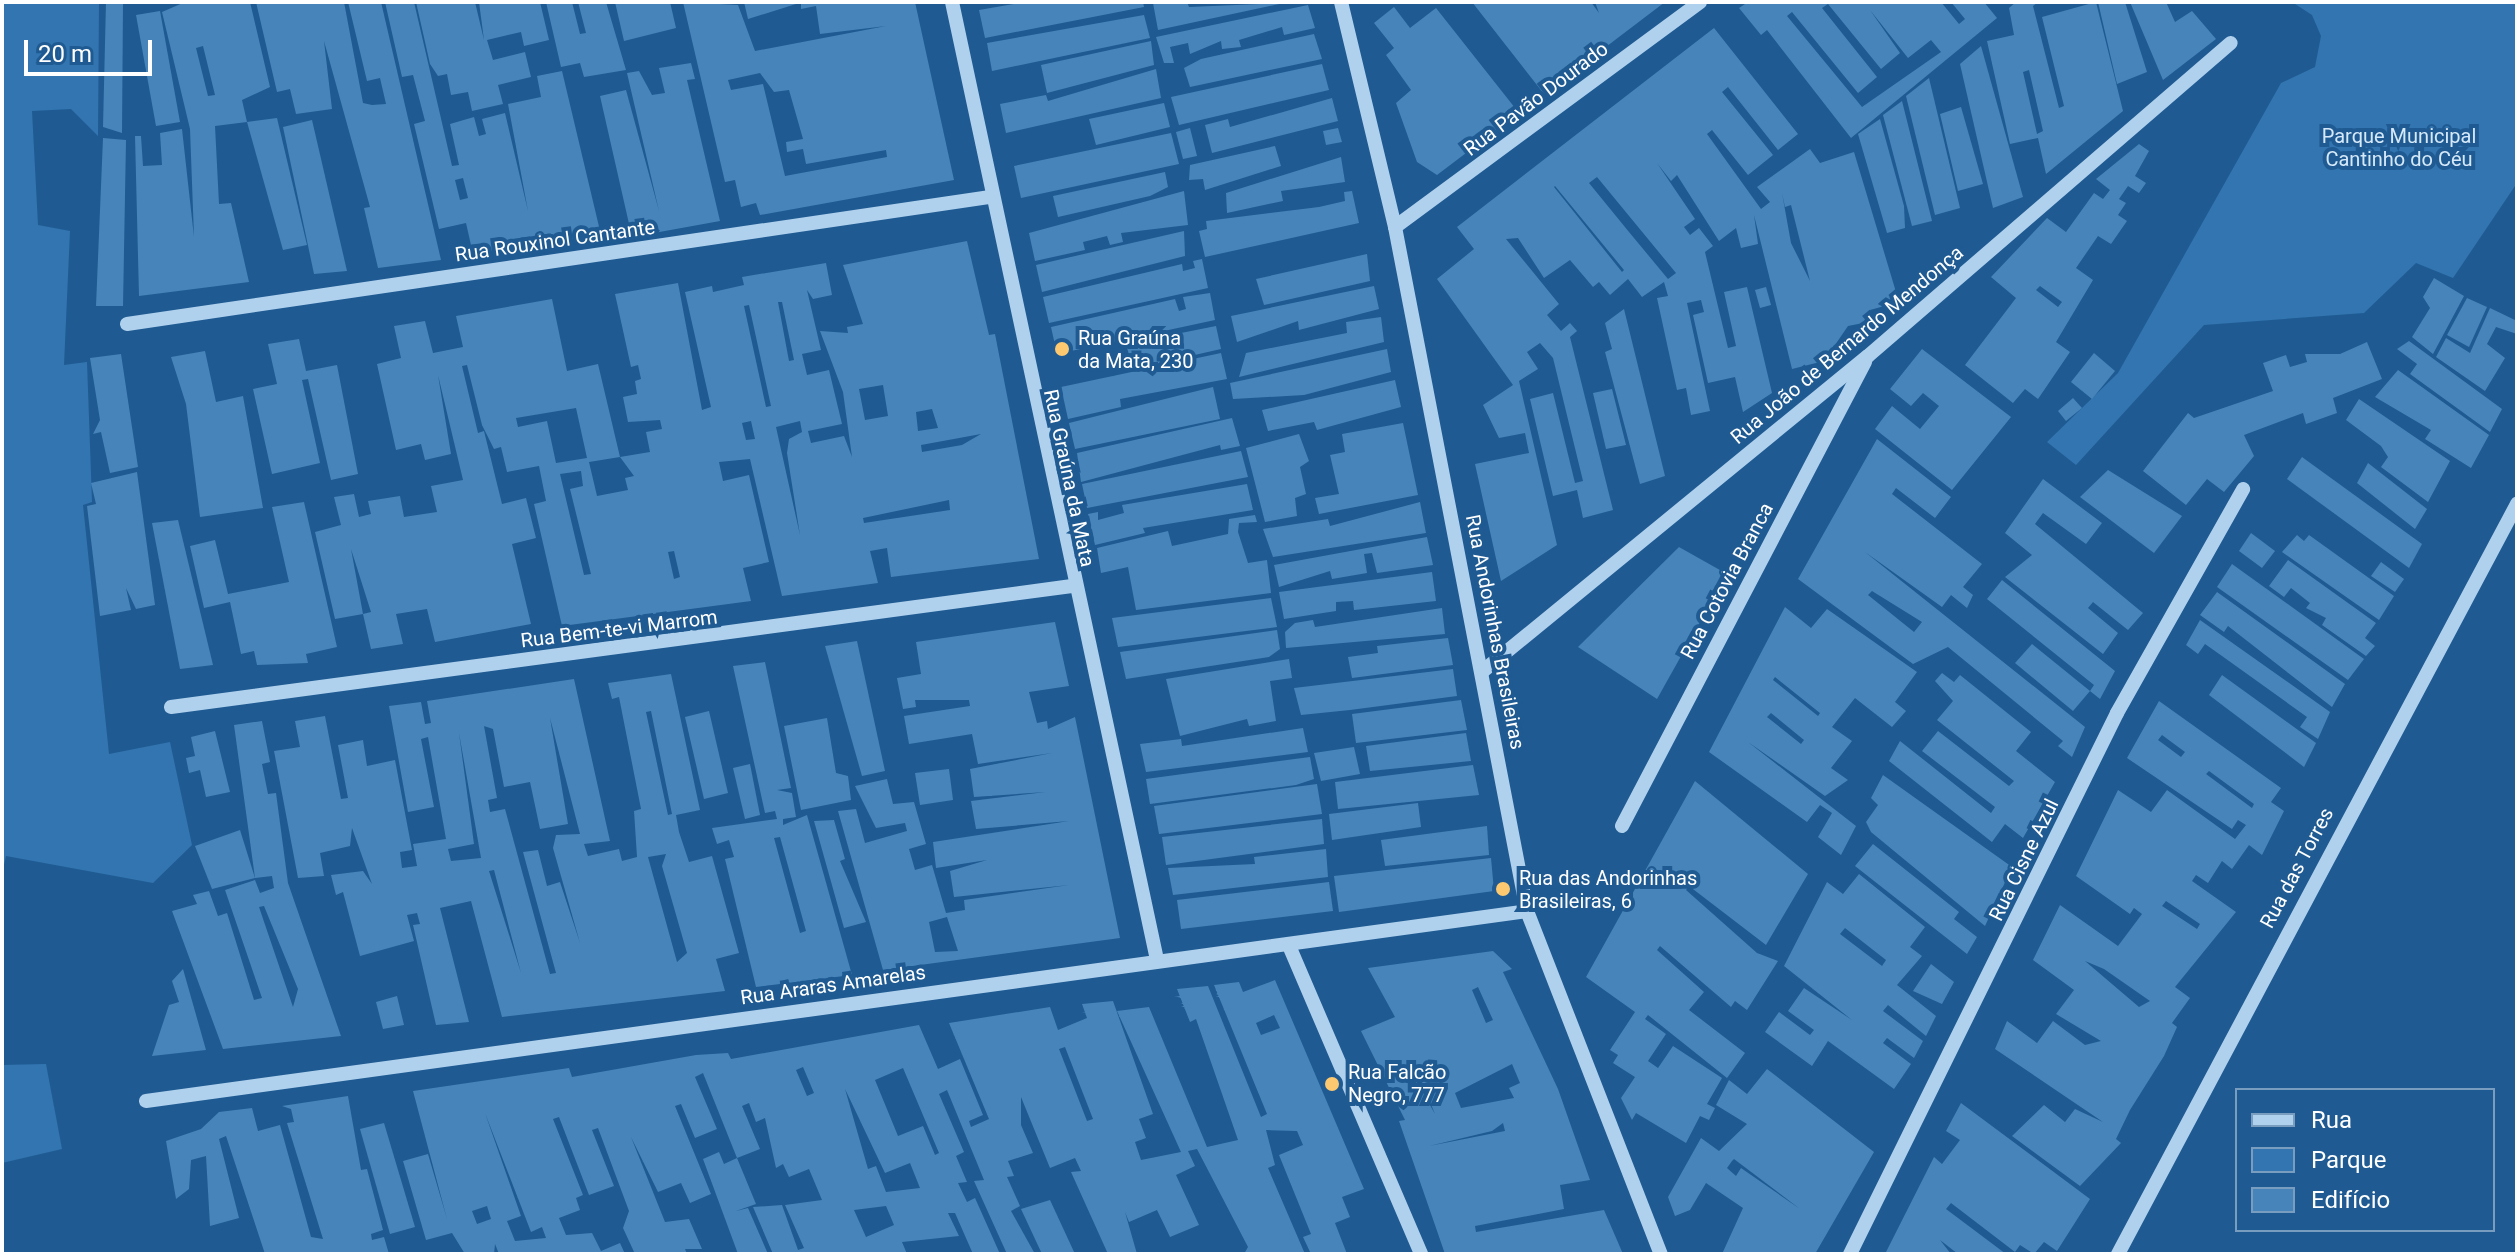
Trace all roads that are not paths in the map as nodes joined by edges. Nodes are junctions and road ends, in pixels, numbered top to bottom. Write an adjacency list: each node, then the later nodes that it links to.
1 (952, 2): 5 (street, Rua Graúna da Mata)
2 (1341, 2): 6 (street, Rua Andorinhas Brasileiras)
3 (1700, 2): 6 (street, Rua Pavão Dourado)
4 (2231, 43): 8 (street, Rua João de Bernardo Mendonça)
5 (989, 197): 7 (street, Rua Rouxinol Cantante); 11 (street, Rua Graúna da Mata)
6 (1395, 227): 12 (street, Rua Andorinhas Brasileiras)
7 (127, 324)
8 (1868, 356): 12 (street, Rua João de Bernardo Mendonça); 14 (street, Rua Cotovia Branca)
9 (2243, 489): 21 (street, Rua Cisne Azul)
10 (2517, 504): 22 (street, Rua das Torres)
11 (1072, 586): 13 (street, Rua Bem-te-vi Marrom); 17 (street, Rua Graúna da Mata)
12 (1483, 671): 15 (street, Rua Andorinhas Brasileiras)
13 (171, 707)
14 (1622, 826)
15 (1527, 911): 16 (street, Rua Araras Amarelas); 20 (street, Rua Andorinhas Brasileiras)
16 (1290, 948): 17 (street, Rua Araras Amarelas); 19 (street)
17 (1157, 960): 18 (street, Rua Araras Amarelas)
18 (146, 1101)
19 (1421, 1254)
20 (1661, 1254)
21 (1850, 1254)
22 (2118, 1254)

